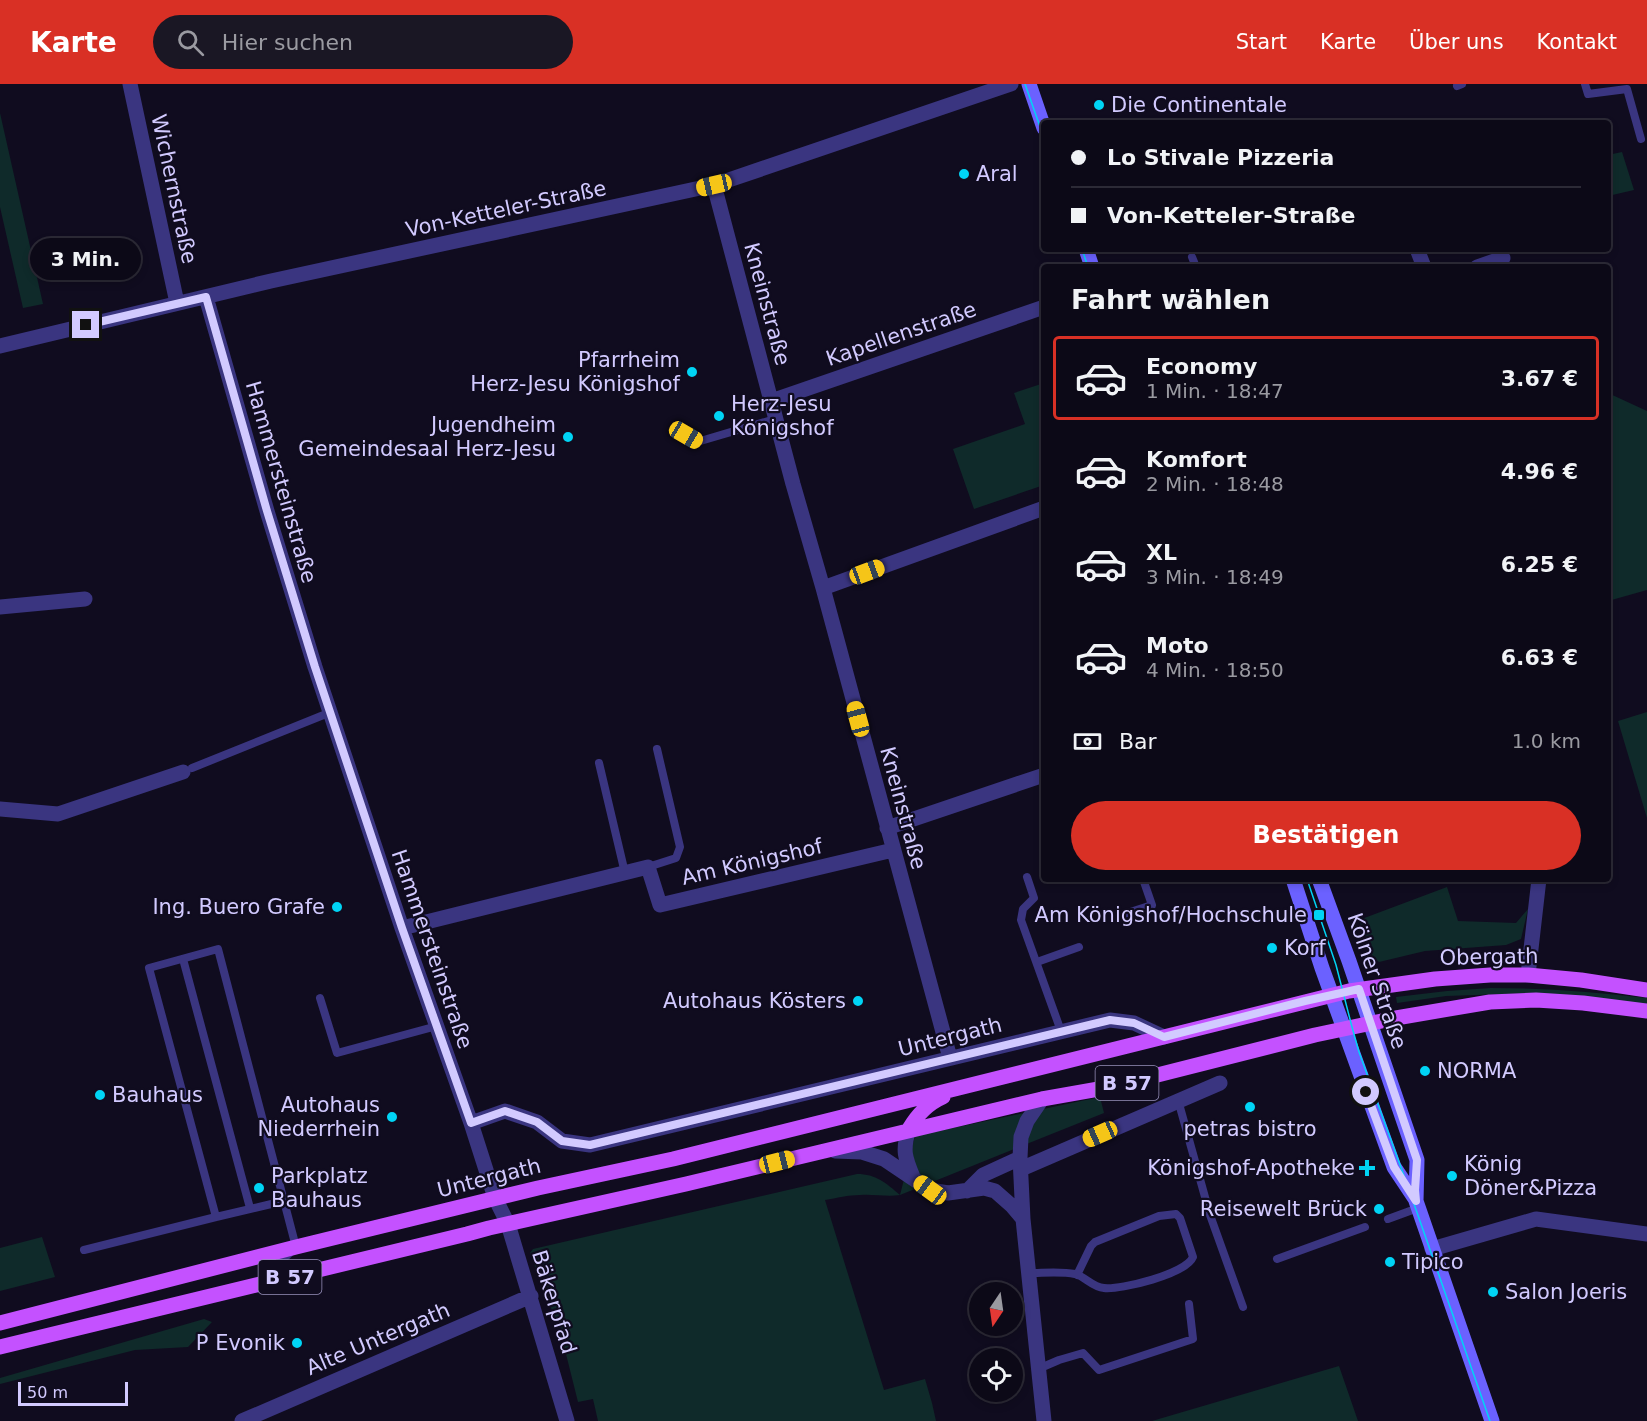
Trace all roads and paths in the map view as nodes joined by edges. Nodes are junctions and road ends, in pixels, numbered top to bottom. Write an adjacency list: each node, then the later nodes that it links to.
1 (130, 84): 13 (street, Wichernstraße)
2 (1011, 84): 7 (street, Von-Ketteler-Straße)
3 (1029, 84): 5 (main road)
4 (1585, 84): 6 (lane)
5 (1041, 120)
6 (1641, 139)
7 (714, 185): 12 (street, Von-Ketteler-Straße); 16 (street, Kneinstraße)
8 (1192, 257): 10 (lane)
9 (1503, 258): 11 (street)
10 (1195, 264)
11 (1486, 264)
12 (206, 297): 13 (street, Von-Ketteler-Straße); 23 (street, Hammersteinstraße)
13 (177, 303): 15 (street, Von-Ketteler-Straße)
14 (1041, 308): 16 (street, Kapellenstraße)
15 (0, 346)
16 (771, 401): 17 (street, Kneinstraße)
17 (775, 419): 18 (lane); 20 (street, Kneinstraße)
18 (675, 429)
19 (1041, 509): 20 (street)
20 (823, 588): 29 (street, Kneinstraße)
21 (85, 599): 22 (street)
22 (0, 607)
23 (331, 712): 26 (lane); 39 (street, Hammersteinstraße)
24 (657, 749): 31 (lane, Am Königshof)
25 (599, 763): 32 (lane)
26 (188, 770): 28 (street)
27 (1041, 776): 29 (street)
28 (0, 809)
29 (887, 828): 30 (street, Kneinstraße)
30 (893, 850): 31 (street, Am Königshof); 54 (street, Kneinstraße)
31 (648, 867): 32 (street, Am Königshof)
32 (625, 873): 39 (street, Am Königshof)
33 (1027, 877): 42 (lane)
34 (1144, 882): 38 (lane)
35 (1294, 882): 46 (main road, Kölner Straße)
36 (1320, 882): 44 (main road, Kölner Straße)
37 (1539, 882): 43 (street)
38 (1124, 914)
39 (402, 928): 50 (street, Hammersteinstraße)
40 (1079, 947): 42 (lane)
41 (183, 959): 66 (lane); 68 (lane); 69 (lane)
42 (1036, 962): 52 (lane)
43 (1528, 975): 44 (main road, Obergath / B 57); 45 (main road, Obergath / B 57)
44 (1359, 989): 46 (main road, Obergath / B 57); 49 (main road, Kölner Straße)
45 (1647, 990)
46 (1331, 995): 51 (main road, Kölner Straße); 53 (main road, Untergath / B 57)
47 (320, 998): 50 (lane)
48 (1647, 1011): 49 (main road, Obergath / B 57)
49 (1370, 1023): 51 (main road, Obergath / B 57); 67 (main road, Kölner Straße)
50 (437, 1026): 59 (street, Hammersteinstraße)
51 (1344, 1029): 57 (main road, B 57); 67 (main road, Kölner Straße)
52 (1061, 1031): 53 (street, Untergath); 54 (street, Untergath)
53 (1164, 1037): 56 (main road, Untergath / B 57)
54 (950, 1058): 59 (street, Untergath)
55 (1220, 1083): 58 (street)
56 (962, 1088): 60 (main road, B 57); 65 (main road, Untergath / B 57)
57 (1042, 1099): 60 (main road, B 57); 62 (street)
58 (1178, 1100): 62 (street); 84 (lane)
59 (471, 1123): 65 (street, Hammersteinstraße)
60 (909, 1129): 61 (main road, B 57); 63 (street)
61 (823, 1150): 63 (street); 72 (main road, B 57)
62 (1021, 1163): 64 (street); 70 (street)
63 (913, 1177): 64 (street)
64 (967, 1191): 70 (street)
65 (495, 1198): 72 (street, Bäkerpfad); 75 (main road, Untergath / B 57)
66 (284, 1200): 68 (lane); 75 (lane)
67 (1417, 1204): 71 (lane); 76 (main road, Kölner Straße)
68 (250, 1208): 69 (lane)
69 (216, 1216): 77 (lane)
70 (1023, 1219): 79 (street)
71 (1388, 1219)
72 (508, 1224): 81 (main road, B 57); 82 (street, Bäkerpfad)
73 (1365, 1227): 78 (lane)
74 (1647, 1234): 76 (street)
75 (296, 1247): 81 (lane); 85 (main road, Untergath / B 57)
76 (1432, 1249): 91 (main road, Kölner Straße)
77 (84, 1250)
78 (1277, 1258)
79 (1029, 1273): 80 (lane); 87 (street)
80 (1077, 1275): 80 (lane)
81 (255, 1286): 86 (main road, B 57)
82 (531, 1296): 88 (street, Alte Untergath); 89 (street, Bäkerpfad)
83 (1189, 1304): 87 (lane)
84 (1243, 1307)
85 (0, 1323)
86 (0, 1347)
87 (1038, 1369): 90 (street)
88 (242, 1421)
89 (567, 1421)
90 (1044, 1421)
91 (1492, 1421)

